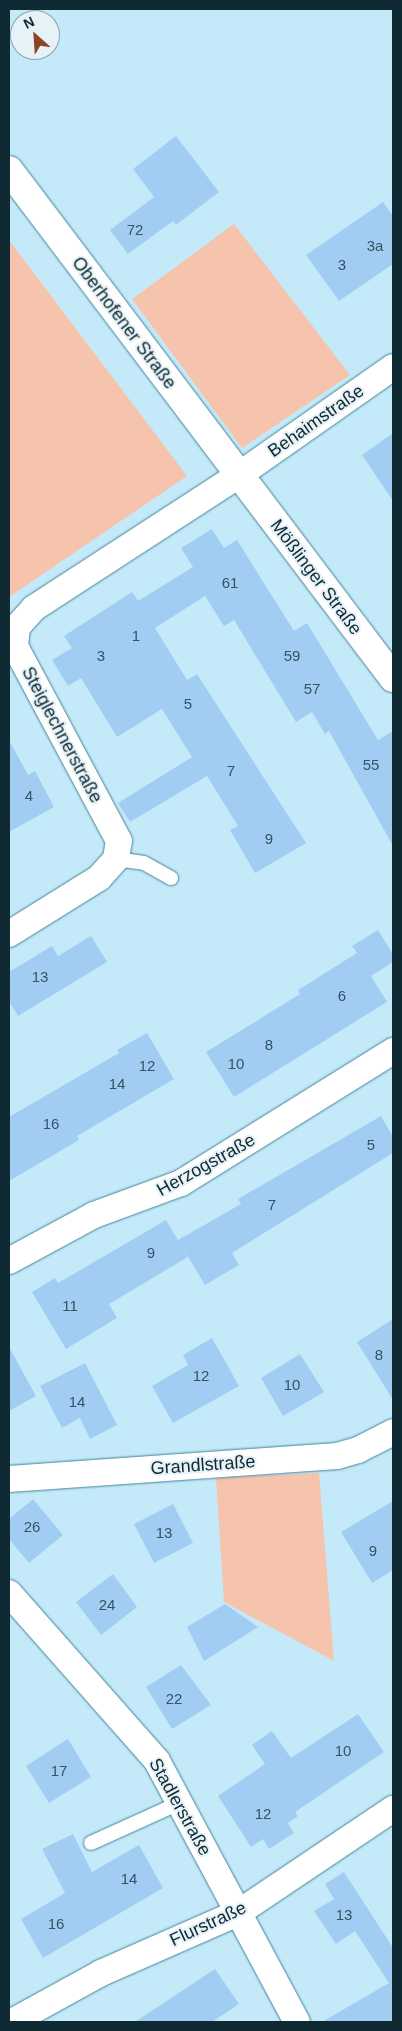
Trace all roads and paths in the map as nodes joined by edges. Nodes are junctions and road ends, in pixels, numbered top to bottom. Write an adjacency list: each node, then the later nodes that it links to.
1 (9, 170): 3 (street, Oberhofener Straße)
2 (393, 367): 3 (street, Behaimstraße)
3 (239, 475): 4 (street, Mößlinger Straße); 5 (street, Steiglechnerstraße)
4 (393, 678)
5 (116, 859): 6 (lane); 7 (street)
6 (171, 878)
7 (9, 934)
8 (393, 1051): 9 (street, Herzogstraße)
9 (9, 1262)
10 (393, 1432): 11 (street, Grandlstraße)
11 (9, 1479)
12 (9, 1593): 13 (street, Stadlerstraße)
13 (178, 1803): 15 (lane); 16 (street, Stadlerstraße)
14 (393, 1809): 16 (street, Flurstraße)
15 (91, 1843)
16 (238, 1913): 17 (street, Flurstraße); 18 (street, Stadlerstraße)
17 (12, 2022)
18 (297, 2022)

